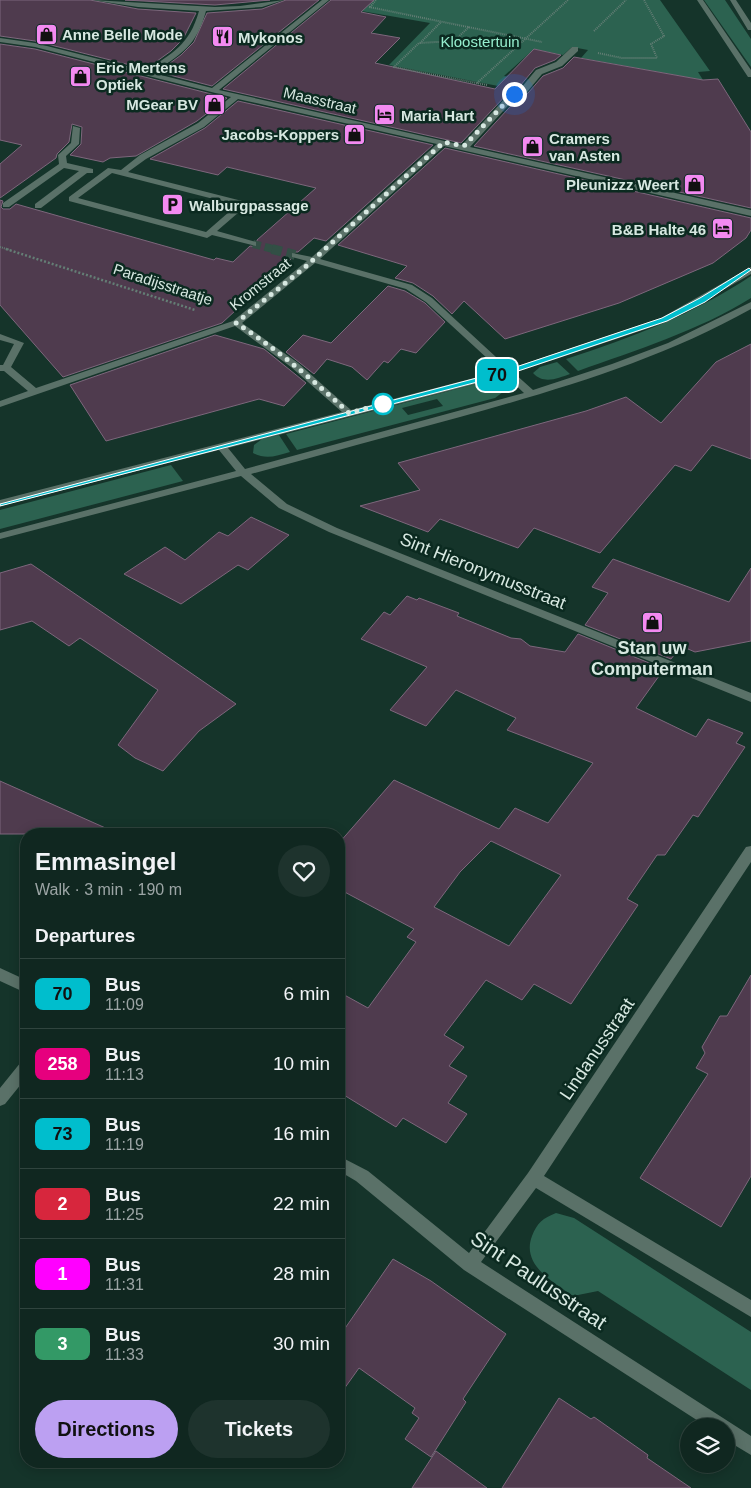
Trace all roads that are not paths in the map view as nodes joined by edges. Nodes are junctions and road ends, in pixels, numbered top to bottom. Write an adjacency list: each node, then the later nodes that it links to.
1 (95, 0): 6 (street)
2 (281, 0): 6 (street)
3 (325, 0): 12 (street)
4 (700, 0): 11 (street)
5 (733, 0): 7 (street)
6 (203, 8): 10 (street)
7 (751, 28)
8 (0, 40): 10 (street, Maasstraat)
9 (575, 49): 16 (street)
10 (147, 74): 12 (street, Maasstraat)
11 (751, 75)
12 (213, 91): 13 (street, Maasstraat)
13 (237, 96): 15 (street, Maasstraat); 19 (street)
14 (76, 128): 17 (street)
15 (444, 142): 16 (street, Maasstraat); 27 (street, Kromstraat)
16 (464, 146): 23 (street, Maasstraat)
17 (63, 165): 18 (street); 21 (street)
18 (86, 170): 20 (street); 22 (street)
19 (123, 172): 20 (street); 24 (street)
20 (104, 175): 24 (street)
21 (6, 205)
22 (38, 206)
23 (751, 213)
24 (210, 232): 25 (street)
25 (253, 244)
26 (295, 255): 27 (street)
27 (314, 260): 30 (street, Kromstraat); 33 (street)
28 (751, 270): 33 (street)
29 (751, 305): 35 (street)
30 (236, 323): 34 (street, Kromstraat); 37 (street)
31 (0, 337): 32 (street)
32 (3, 368): 34 (street)
33 (509, 372): 35 (street); 37 (street)
34 (36, 393): 36 (street, Kromstraat)
35 (531, 394): 39 (street)
36 (0, 404)
37 (349, 413): 38 (street)
38 (221, 446): 39 (street, Sint Hieronymusstraat); 40 (street)
39 (242, 472): 41 (street); 42 (street, Sint Hieronymusstraat)
40 (0, 504)
41 (0, 536)
42 (751, 698)
43 (750, 856): 49 (street, Lindanusstraat)
44 (0, 974): 45 (street)
45 (20, 985)
46 (20, 1074): 47 (street)
47 (0, 1099)
48 (345, 1166): 50 (street, Sint Paulusstraat)
49 (534, 1178): 50 (street, Lindanusstraat); 51 (street)
50 (470, 1264): 52 (street, Sint Paulusstraat)
51 (751, 1309)
52 (709, 1418)
53 (735, 1436): 54 (street)
54 (751, 1446)

